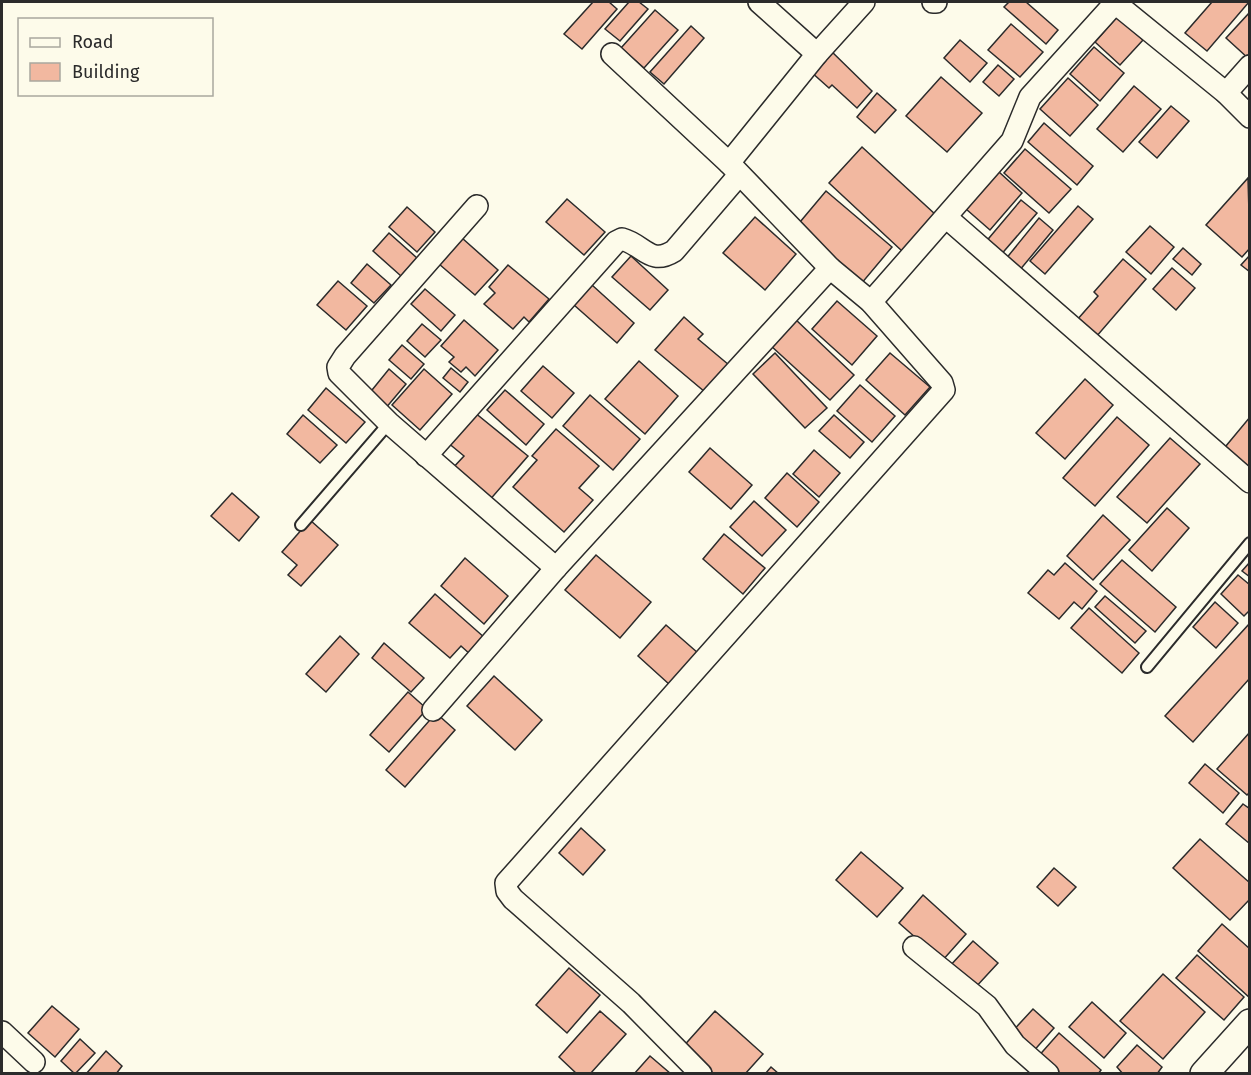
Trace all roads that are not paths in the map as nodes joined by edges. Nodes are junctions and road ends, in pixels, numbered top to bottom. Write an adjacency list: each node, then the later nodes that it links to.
1 (759, 2): 5 (street)
2 (864, 2): 5 (street)
3 (1115, 2): 7 (street); 11 (street)
4 (612, 54): 9 (street)
5 (817, 54): 9 (street)
6 (1250, 66): 7 (street)
7 (1226, 93): 8 (street)
8 (1250, 117)
9 (734, 169): 12 (street); 15 (street)
10 (477, 206): 14 (street)
11 (946, 218): 13 (street); 16 (street)
12 (830, 268): 13 (street); 19 (street)
13 (871, 302): 26 (street)
14 (389, 423): 15 (street); 17 (lane)
15 (426, 456): 19 (street)
16 (1250, 482)
17 (301, 525)
18 (1250, 543): 20 (lane)
19 (556, 568): 21 (street)
20 (1147, 668)
21 (433, 710)
22 (914, 947): 27 (street)
23 (1250, 1023): 28 (street)
24 (2, 1032): 25 (street)
25 (34, 1070)
26 (700, 1074)
27 (1048, 1074)
28 (1204, 1074)

